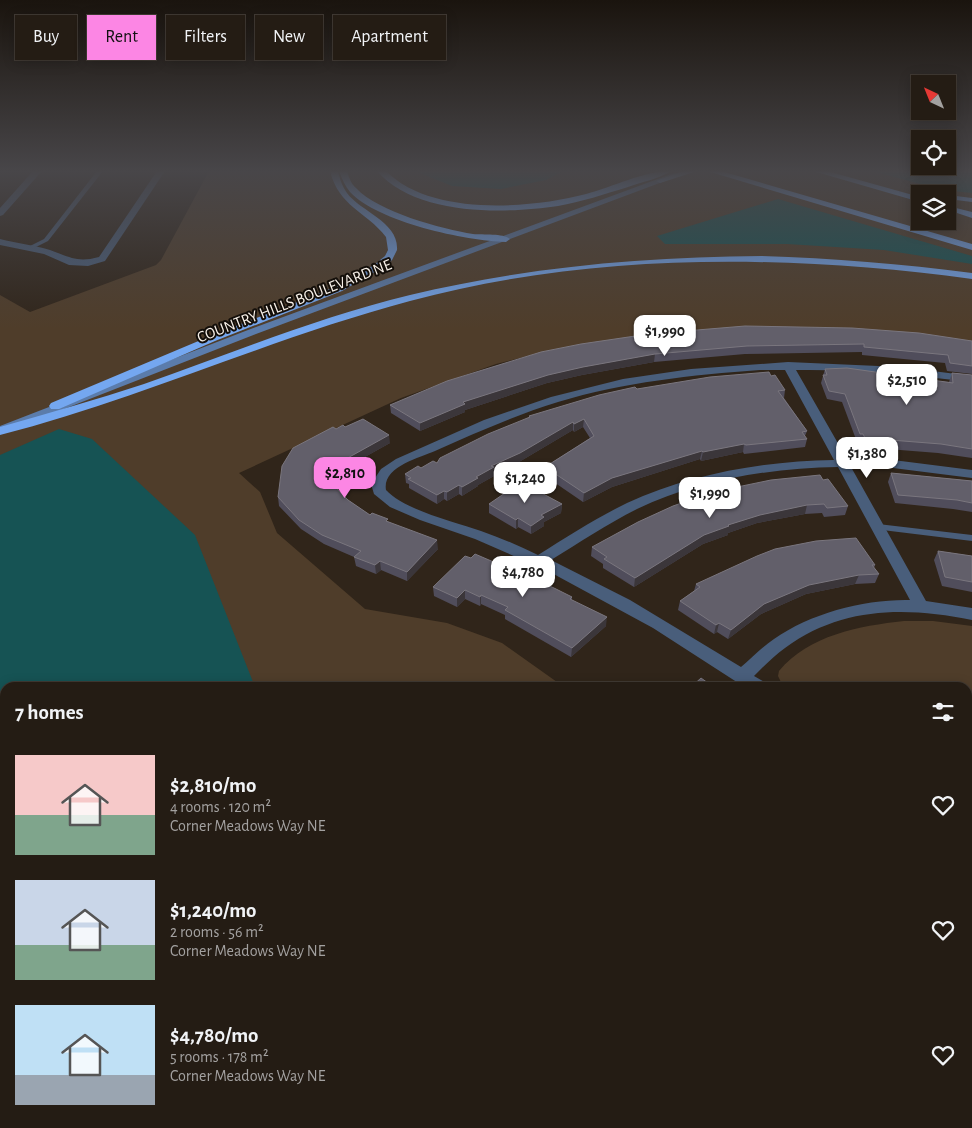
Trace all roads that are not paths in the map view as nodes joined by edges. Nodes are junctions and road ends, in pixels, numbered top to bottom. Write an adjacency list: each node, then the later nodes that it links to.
1 (59, 224): 12 (lane)
2 (126, 224): 12 (street)
3 (379, 224): 16 (highway)
4 (421, 224): 8 (highway)
5 (547, 224): 8 (main road, COUNTRY HILLS BOULEVARD NE)
6 (891, 224): 11 (highway)
7 (906, 224): 10 (highway)
8 (506, 239): 16 (main road, COUNTRY HILLS BOULEVARD NE)
9 (0, 242): 12 (street)
10 (972, 243)
11 (972, 247)
12 (30, 248)
13 (972, 276): 16 (highway)
14 (788, 366): 15 (street); 17 (street); 21 (street)
15 (972, 379)
16 (0, 430)
17 (842, 463): 18 (street); 19 (street); 21 (street)
18 (972, 474)
19 (878, 527): 20 (lane); 22 (street)
20 (972, 538)
21 (540, 560): 24 (street)
22 (921, 606): 23 (street); 24 (street)
23 (972, 614)
24 (743, 676): 25 (street)
25 (752, 682)

